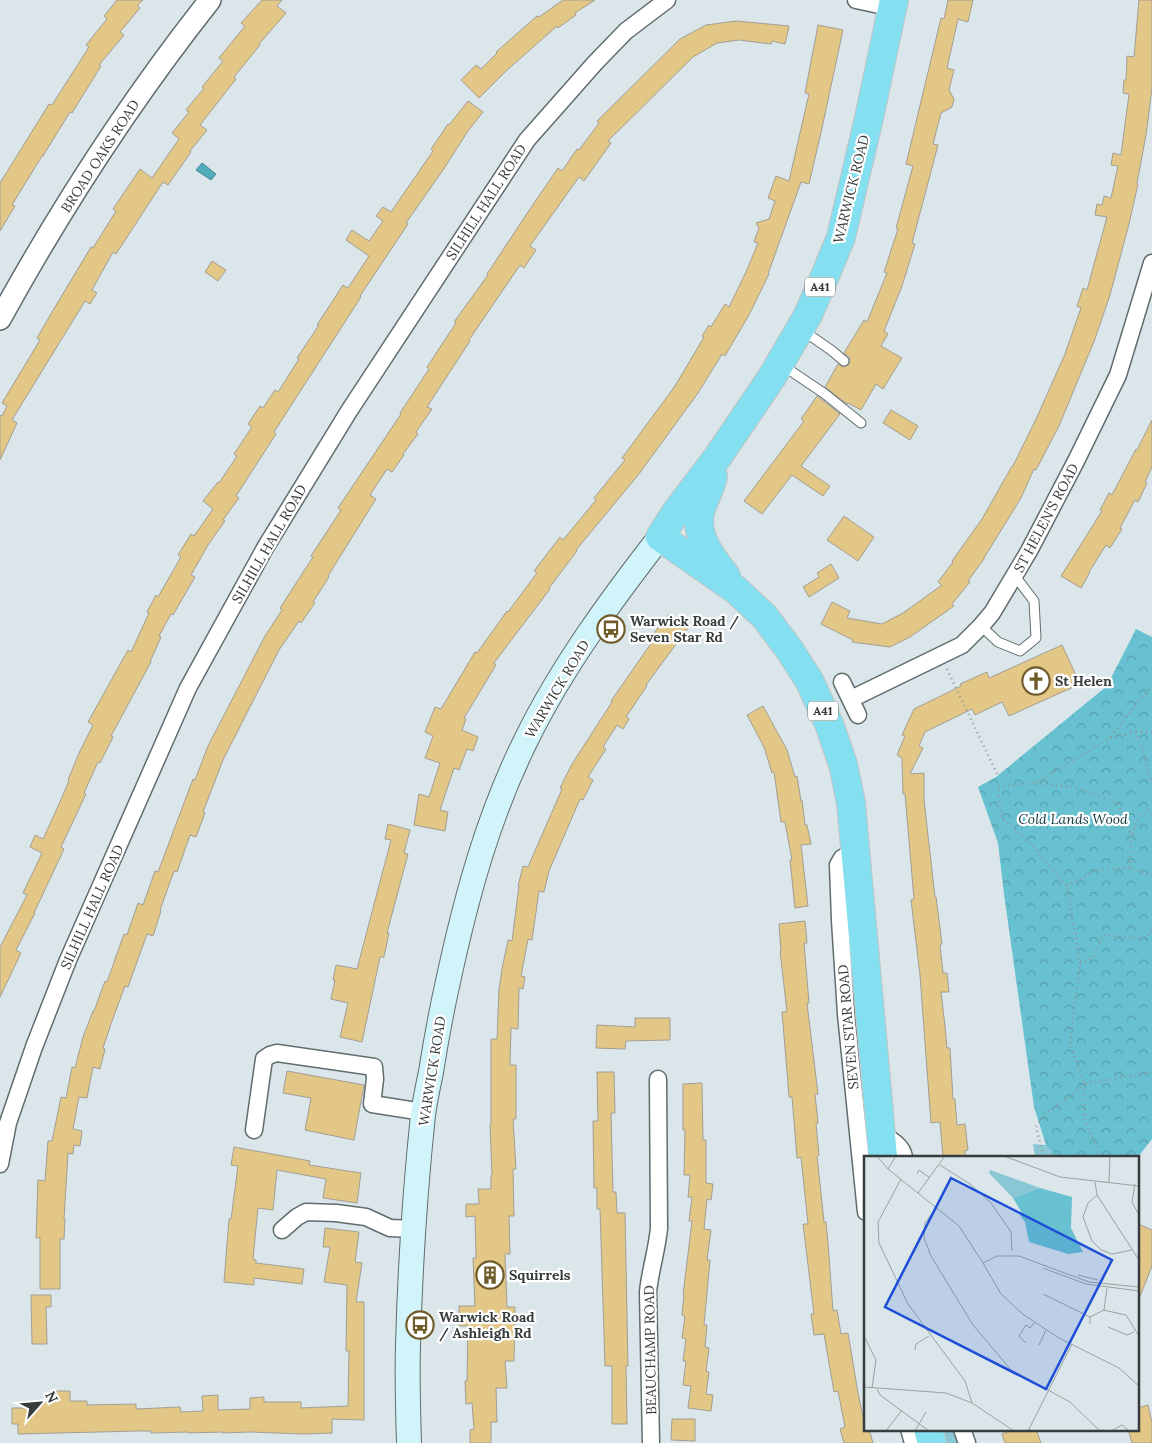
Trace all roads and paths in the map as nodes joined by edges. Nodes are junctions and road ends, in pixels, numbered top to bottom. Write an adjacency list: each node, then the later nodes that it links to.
1 (210, 0): 6 (street, BROAD OAKS ROAD)
2 (667, 0): 44 (street, SILHILL HALL ROAD)
3 (856, 0): 4 (street)
4 (894, 4): 7 (highway, WARWICK ROAD / A41)
5 (1152, 263): 13 (street, ST HELEN'S ROAD)
6 (0, 319)
7 (800, 329): 8 (lane); 9 (highway, WARWICK ROAD / A41)
8 (844, 361)
9 (780, 364): 10 (lane); 11 (highway, WARWICK ROAD / A41)
10 (861, 423)
11 (717, 458): 12 (highway, WARWICK ROAD / A41); 14 (highway, SEVEN STAR ROAD / A41)
12 (660, 537): 14 (highway, SEVEN STAR ROAD / A41); 38 (main road, WARWICK ROAD)
13 (1015, 576): 15 (street, ST HELEN'S ROAD); 15 (lane)
14 (736, 590): 29 (highway, SEVEN STAR ROAD / A41)
15 (981, 626): 16 (street, ST HELEN'S ROAD)
16 (942, 656): 19 (street, ST HELEN'S ROAD); 24 (path)
17 (842, 682): 19 (street)
18 (1152, 687): 23 (path)
19 (851, 699): 20 (street)
20 (858, 715)
21 (1136, 732): 22 (path); 23 (path); 26 (path)
22 (1152, 732)
23 (1110, 738): 25 (path)
24 (998, 776)
25 (1035, 783): 28 (path); 32 (path)
26 (1152, 786)
27 (1152, 808): 28 (path)
28 (1131, 836): 30 (path)
29 (855, 851): 40 (highway, SEVEN STAR ROAD / A41); 45 (street, SEVEN STAR ROAD)
30 (1130, 868): 31 (path); 32 (path)
31 (1152, 876)
32 (1067, 886): 34 (path)
33 (1152, 930): 34 (path)
34 (1080, 962): 37 (path)
35 (1152, 1072): 37 (path)
36 (658, 1079): 52 (street, BEAUCHAMP ROAD)
37 (1085, 1084): 41 (path); 43 (path)
38 (423, 1112): 39 (street); 46 (main road, WARWICK ROAD)
39 (254, 1130)
40 (882, 1146): 42 (street, SEVEN STAR ROAD)
41 (1042, 1151)
42 (904, 1156)
43 (1096, 1156)
44 (0, 1164)
45 (864, 1192)
46 (413, 1229): 47 (street); 51 (main road, WARWICK ROAD)
47 (282, 1230)
48 (909, 1430): 53 (street)
49 (928, 1430): 54 (highway)
50 (962, 1430): 55 (street)
51 (409, 1443)
52 (651, 1443)
53 (913, 1443)
54 (932, 1443)
55 (966, 1443)

